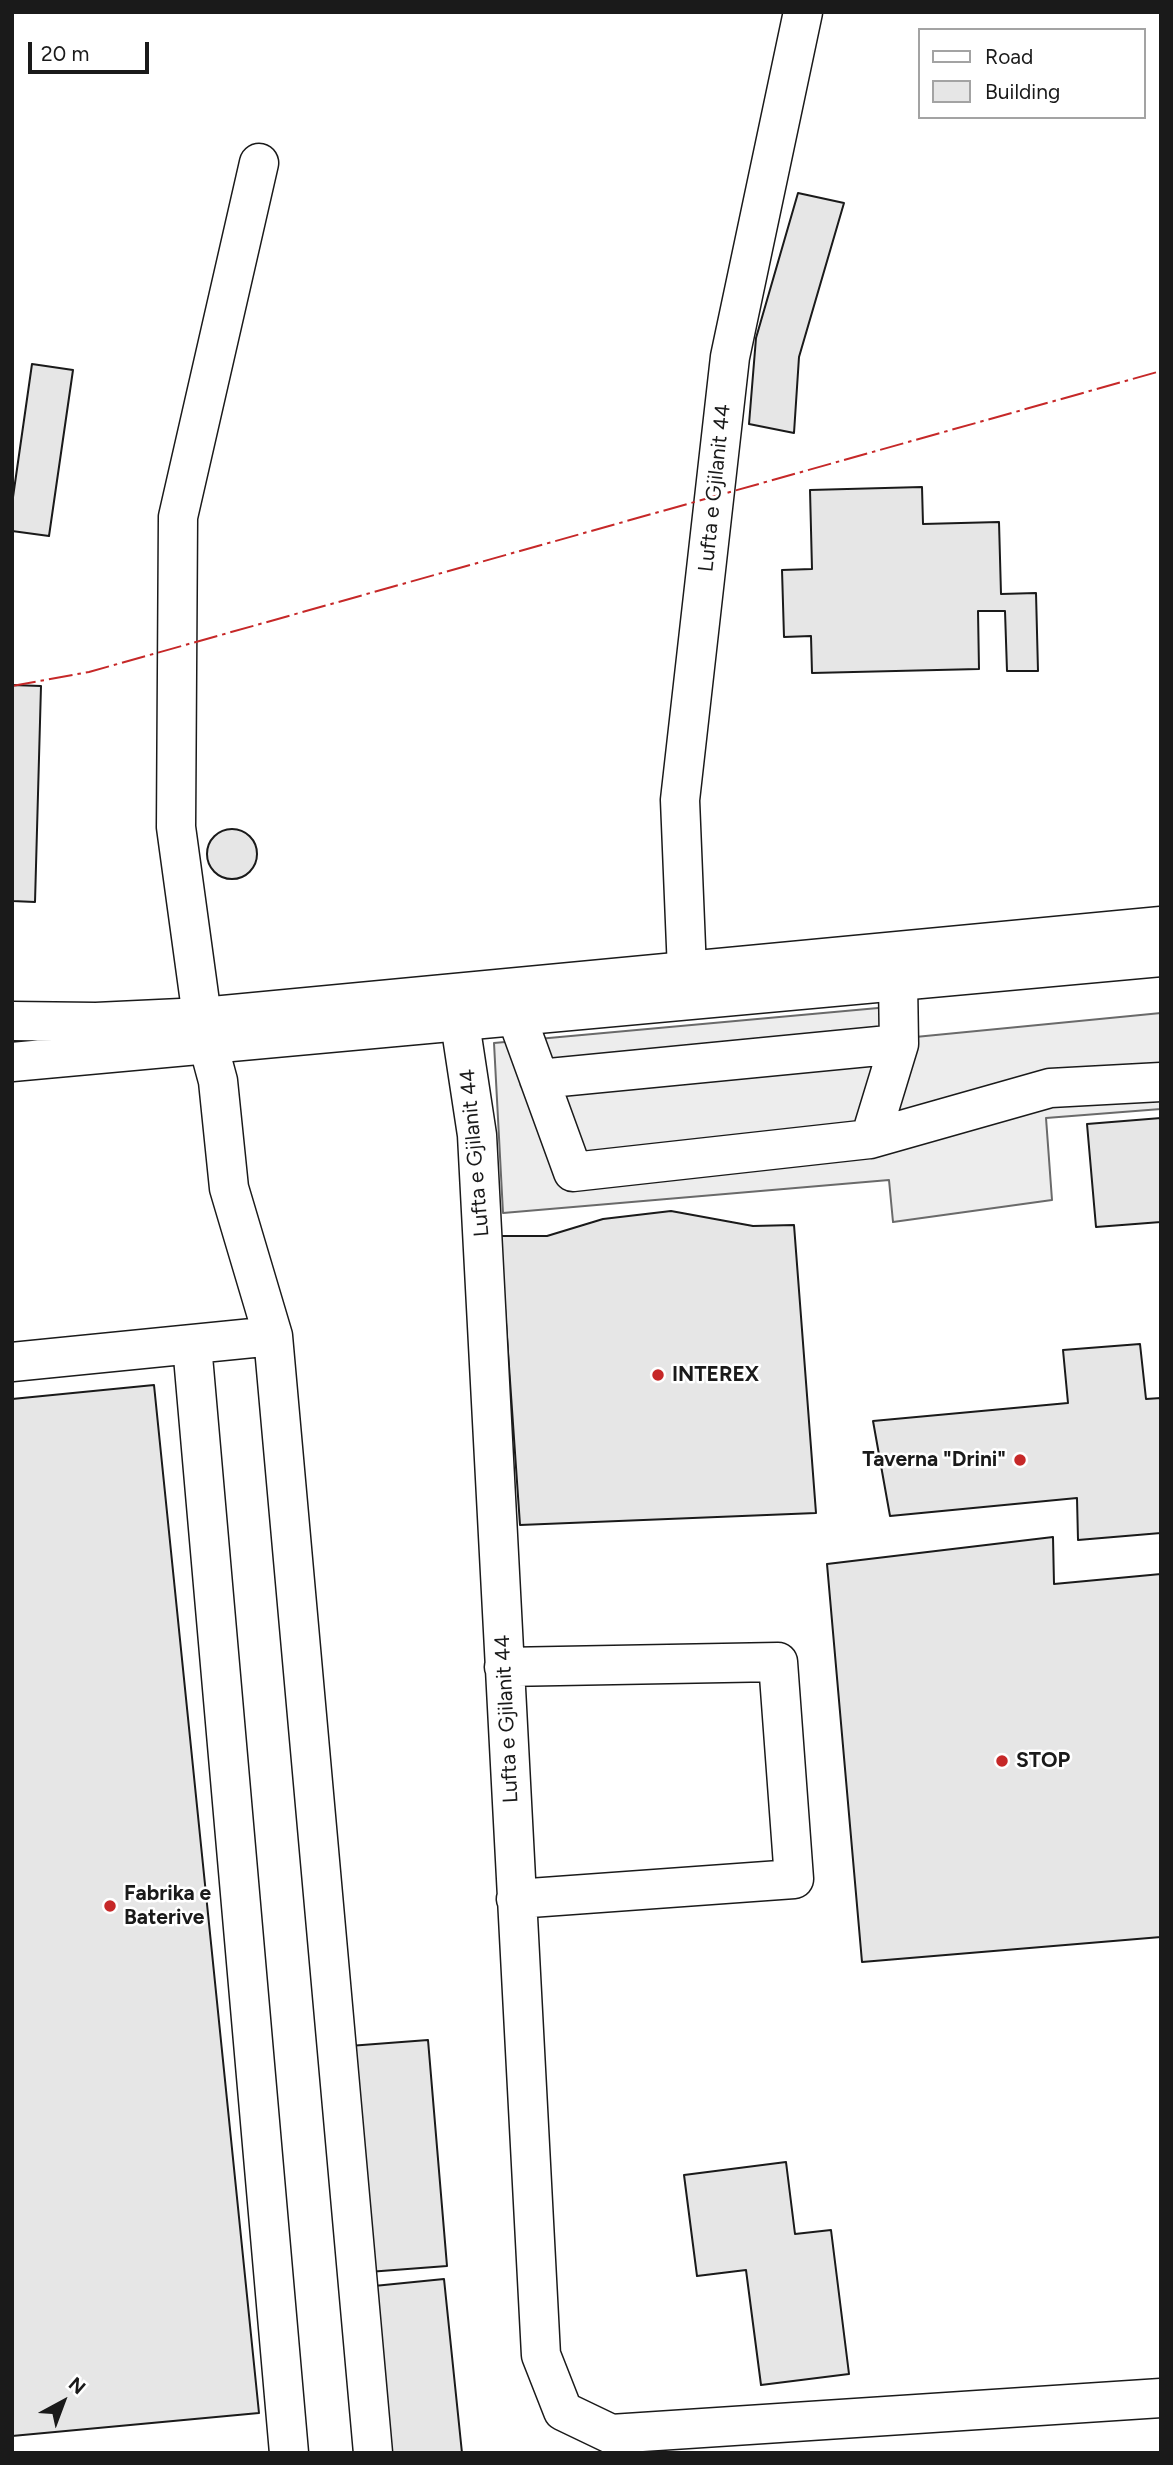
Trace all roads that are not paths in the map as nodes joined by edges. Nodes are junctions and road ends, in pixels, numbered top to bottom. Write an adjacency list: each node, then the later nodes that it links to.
1 (803, 12): 5 (main road, Lufta e Gjilanit 44)
2 (259, 163): 10 (main road)
3 (1161, 926): 5 (main road)
4 (1161, 957): 6 (main road)
5 (687, 971): 10 (main road)
6 (898, 982): 7 (main road); 11 (main road)
7 (517, 1018): 9 (main road); 13 (main road)
8 (12, 1021): 10 (main road)
9 (460, 1023): 10 (main road); 19 (main road, Lufta e Gjilanit 44)
10 (205, 1031): 12 (main road); 16 (main road)
11 (899, 1044): 13 (main road); 15 (main road)
12 (12, 1062)
13 (539, 1079): 15 (main road)
14 (1161, 1082): 15 (main road)
15 (870, 1139)
16 (273, 1336): 17 (main road); 23 (main road)
17 (192, 1345): 18 (main road); 22 (main road)
18 (12, 1362)
19 (505, 1667): 20 (main road, Lufta e Gjilanit 44); 20 (main road)
20 (516, 1899): 21 (main road, Lufta e Gjilanit 44)
21 (1161, 2398)
22 (289, 2453)
23 (373, 2453)

